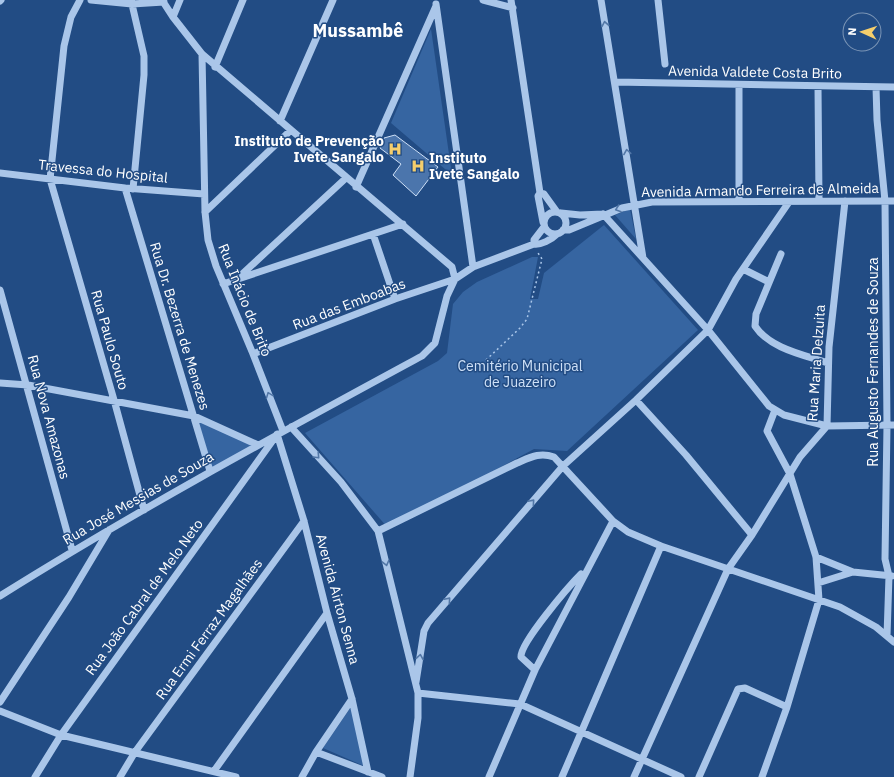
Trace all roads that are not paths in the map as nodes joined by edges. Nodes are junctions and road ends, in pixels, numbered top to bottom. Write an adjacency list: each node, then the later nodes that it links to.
1 (80, 0): 27 (street)
2 (91, 0): 11 (street)
3 (180, 0): 14 (street)
4 (243, 0): 17 (street)
5 (333, 0): 23 (street)
6 (483, 0): 13 (street)
7 (511, 0): 13 (street)
8 (601, 0): 18 (street, one-way to 8)
9 (658, 0): 16 (street)
10 (163, 1): 11 (street); 14 (street)
11 (131, 2): 30 (street)
12 (437, 2): 28 (street); 51 (street)
13 (513, 8): 32 (street)
14 (173, 17): 15 (street)
15 (202, 54): 17 (street); 31 (street, Rua Inácio de Brito)
16 (665, 64)
17 (215, 67): 23 (street)
18 (615, 82): 19 (street, Avenida Valdete Costa Brito); 39 (street, one-way to 18)
19 (739, 86): 20 (street, Avenida Valdete Costa Brito); 37 (street)
20 (818, 86): 21 (street, Avenida Valdete Costa Brito); 33 (street)
21 (876, 87): 22 (street, Avenida Valdete Costa Brito); 35 (street, Rua Augusto Fernandes de Souza)
22 (894, 87)
23 (280, 121): 24 (street)
24 (291, 130): 26 (street); 40 (street)
25 (0, 173): 27 (street, Travessa do Hospital)
26 (346, 178): 28 (street); 53 (street)
27 (50, 179): 29 (street, Travessa do Hospital); 64 (street, Rua Paulo Souto)
28 (356, 187): 43 (street)
29 (124, 188): 30 (street, Travessa do Hospital); 67 (street, Rua Dr. Bezerra de Menezes)
30 (134, 189): 31 (street, Travessa do Hospital)
31 (204, 194): 40 (street, Rua Inácio de Brito)
32 (540, 194): 41 (street); 44 (street)
33 (819, 200): 34 (street, Avenida Armando Ferreira de Almeida); 38 (street, Avenida Armando Ferreira de Almeida)
34 (845, 201): 35 (street, Avenida Armando Ferreira de Almeida); 61 (street, Rua Maria Delzuita)
35 (885, 201): 36 (street, Avenida Armando Ferreira de Almeida); 68 (street, Rua Augusto Fernandes de Souza)
36 (894, 201)
37 (739, 202): 38 (street, Avenida Armando Ferreira de Almeida); 39 (street, Avenida Armando Ferreira de Almeida)
38 (789, 202): 52 (street)
39 (635, 204): 42 (street, Avenida Armando Ferreira de Almeida, one-way to 42); 50 (street)
40 (205, 212): 56 (street, Rua Inácio de Brito)
41 (559, 212): 42 (street); 44 (street); 45 (street)
42 (603, 214): 45 (street); 50 (street)
43 (403, 224): 46 (street); 54 (street)
44 (544, 225): 47 (street); 48 (street)
45 (563, 230): 47 (street)
46 (373, 234): 53 (street); 58 (street)
47 (556, 234): 48 (street)
48 (534, 244): 51 (street, Rua das Emboabas)
49 (781, 254): 55 (street)
50 (643, 258): 59 (street)
51 (473, 267): 54 (street, Rua das Emboabas)
52 (743, 269): 55 (street); 59 (street)
53 (237, 278): 56 (street)
54 (455, 279): 58 (street, Rua das Emboabas); 70 (street, Rua José Messias de Souza)
55 (769, 282): 61 (street)
56 (224, 284): 60 (street, Rua Inácio de Brito)
57 (0, 290): 63 (street, Rua Nova Amazonas)
58 (395, 299): 60 (street, Rua das Emboabas)
59 (708, 330): 65 (street); 66 (street)
60 (253, 354): 71 (street, Rua Inácio de Brito, one-way to 60)
61 (828, 363): 69 (street, Rua Maria Delzuita)
62 (0, 383): 63 (street)
63 (28, 385): 64 (street); 83 (street, Rua Nova Amazonas)
64 (114, 400): 67 (street); 76 (street, Rua Paulo Souto)
65 (636, 400): 73 (street); 81 (street)
66 (775, 410): 69 (street); 75 (street)
67 (194, 416): 72 (street); 74 (street, Rua Dr. Bezerra de Menezes)
68 (891, 425): 69 (street); 88 (street, Rua Augusto Fernandes de Souza)
69 (827, 426): 75 (street, Rua Maria Delzuita)
70 (291, 427): 71 (street, Rua José Messias de Souza); 80 (street, one-way to 80)
71 (280, 433): 72 (street, Rua José Messias de Souza); 77 (street, Avenida Airton Senna); 104 (street, Rua João Cabral de Melo Neto)
72 (258, 445): 74 (street, Rua José Messias de Souza)
73 (563, 466): 78 (street); 80 (street); 96 (street, one-way to 73)
74 (210, 471): 76 (street, Rua José Messias de Souza)
75 (790, 474): 81 (street, Rua Maria Delzuita); 84 (street)
76 (144, 510): 79 (street, Rua José Messias de Souza)
77 (304, 521): 92 (street, Avenida Airton Senna); 105 (street, Rua Ermi Ferraz Magalhães)
78 (613, 521): 82 (street); 85 (street)
79 (109, 530): 83 (street, Rua José Messias de Souza); 99 (street)
80 (378, 531): 96 (street, one-way to 96)
81 (752, 535): 86 (street, Rua Maria Delzuita)
82 (661, 546): 86 (street); 103 (street)
83 (72, 550): 90 (street, Rua José Messias de Souza)
84 (816, 558): 87 (street); 89 (street)
85 (587, 568): 95 (street); 95 (street)
86 (728, 569): 91 (street); 107 (street, Rua Maria Delzuita)
87 (853, 572): 88 (street); 89 (street)
88 (892, 576): 93 (street, Rua Augusto Fernandes de Souza)
89 (818, 583): 91 (street)
90 (0, 596)
91 (819, 600): 93 (street); 101 (street)
92 (326, 613): 98 (street, Avenida Airton Senna); 109 (street)
93 (887, 636): 94 (street)
94 (894, 642)
95 (535, 670): 100 (street)
96 (416, 682): 97 (street)
97 (418, 693): 100 (street); 117 (street)
98 (352, 699): 106 (street); 110 (street, Avenida Airton Senna)
99 (0, 702)
100 (520, 704): 103 (street); 118 (street)
101 (787, 707): 122 (street); 123 (street)
102 (0, 711): 104 (street)
103 (582, 733): 107 (street); 119 (street)
104 (61, 735): 105 (street); 111 (street, Rua João Cabral de Melo Neto)
105 (134, 752): 108 (street); 112 (street, Rua Ermi Ferraz Magalhães)
106 (316, 752): 110 (street); 115 (street)
107 (642, 760): 120 (street, Rua Maria Delzuita); 121 (street)
108 (202, 769): 109 (street); 113 (street)
109 (214, 771): 114 (street)
110 (367, 775): 116 (street)
111 (35, 777)
112 (120, 777)
113 (198, 777)
114 (236, 777)
115 (302, 777)
116 (382, 777)
117 (410, 777)
118 (489, 777)
119 (562, 777)
120 (634, 777)
121 (681, 777)
122 (699, 777)
123 (762, 777)

